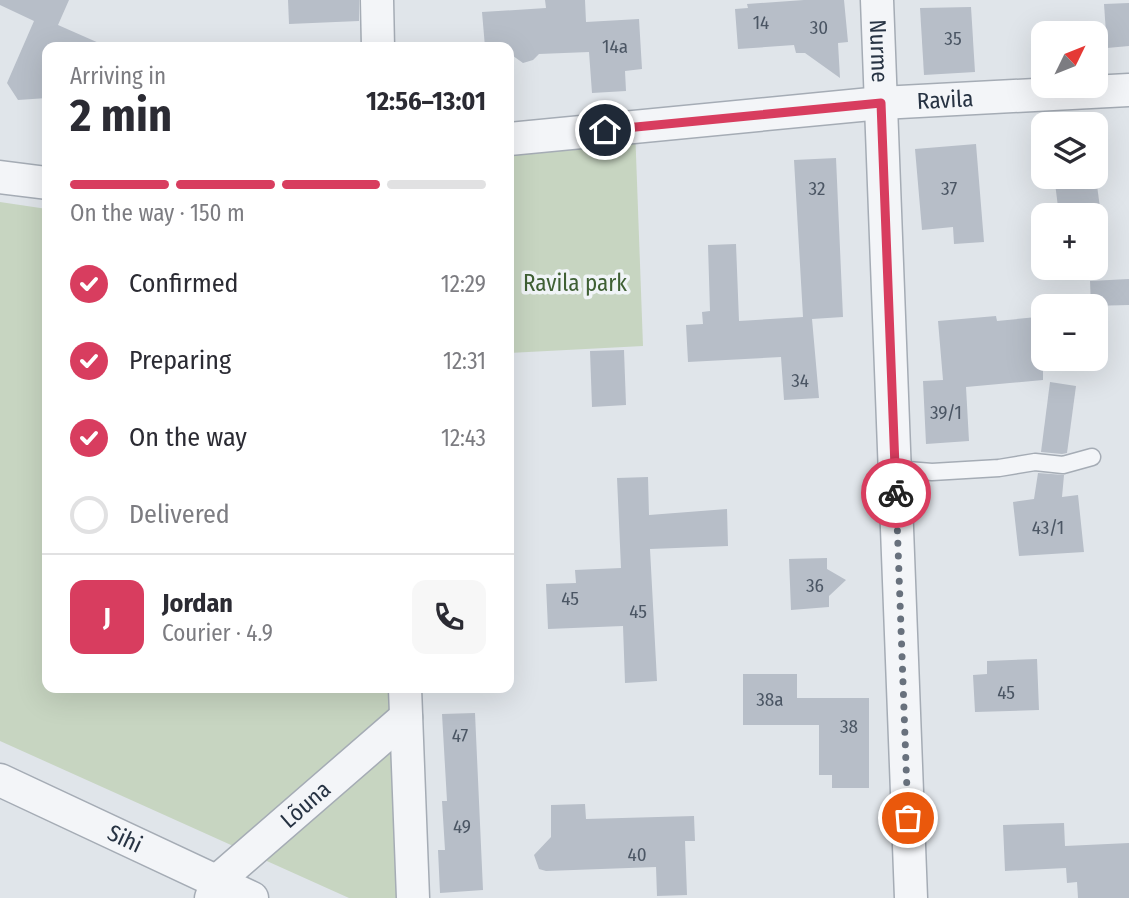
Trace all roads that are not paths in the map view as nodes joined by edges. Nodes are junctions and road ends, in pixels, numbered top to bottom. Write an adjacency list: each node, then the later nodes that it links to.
1 (877, 0): 5 (street, Nurme)
2 (377, 1): 3 (street)
3 (378, 42)
4 (1129, 90): 5 (street, Ravila)
5 (881, 103): 6 (street, Ravila); 10 (street, Nurme)
6 (514, 139)
7 (0, 177): 8 (street)
8 (42, 182)
9 (1092, 457): 10 (lane)
10 (895, 469): 16 (street, Nurme)
11 (406, 702): 13 (street, Lõuna); 15 (street, Lõuna)
12 (0, 780): 13 (street, Sihi)
13 (214, 890): 14 (street, Sihi)
14 (252, 898)
15 (414, 898)
16 (911, 898)

